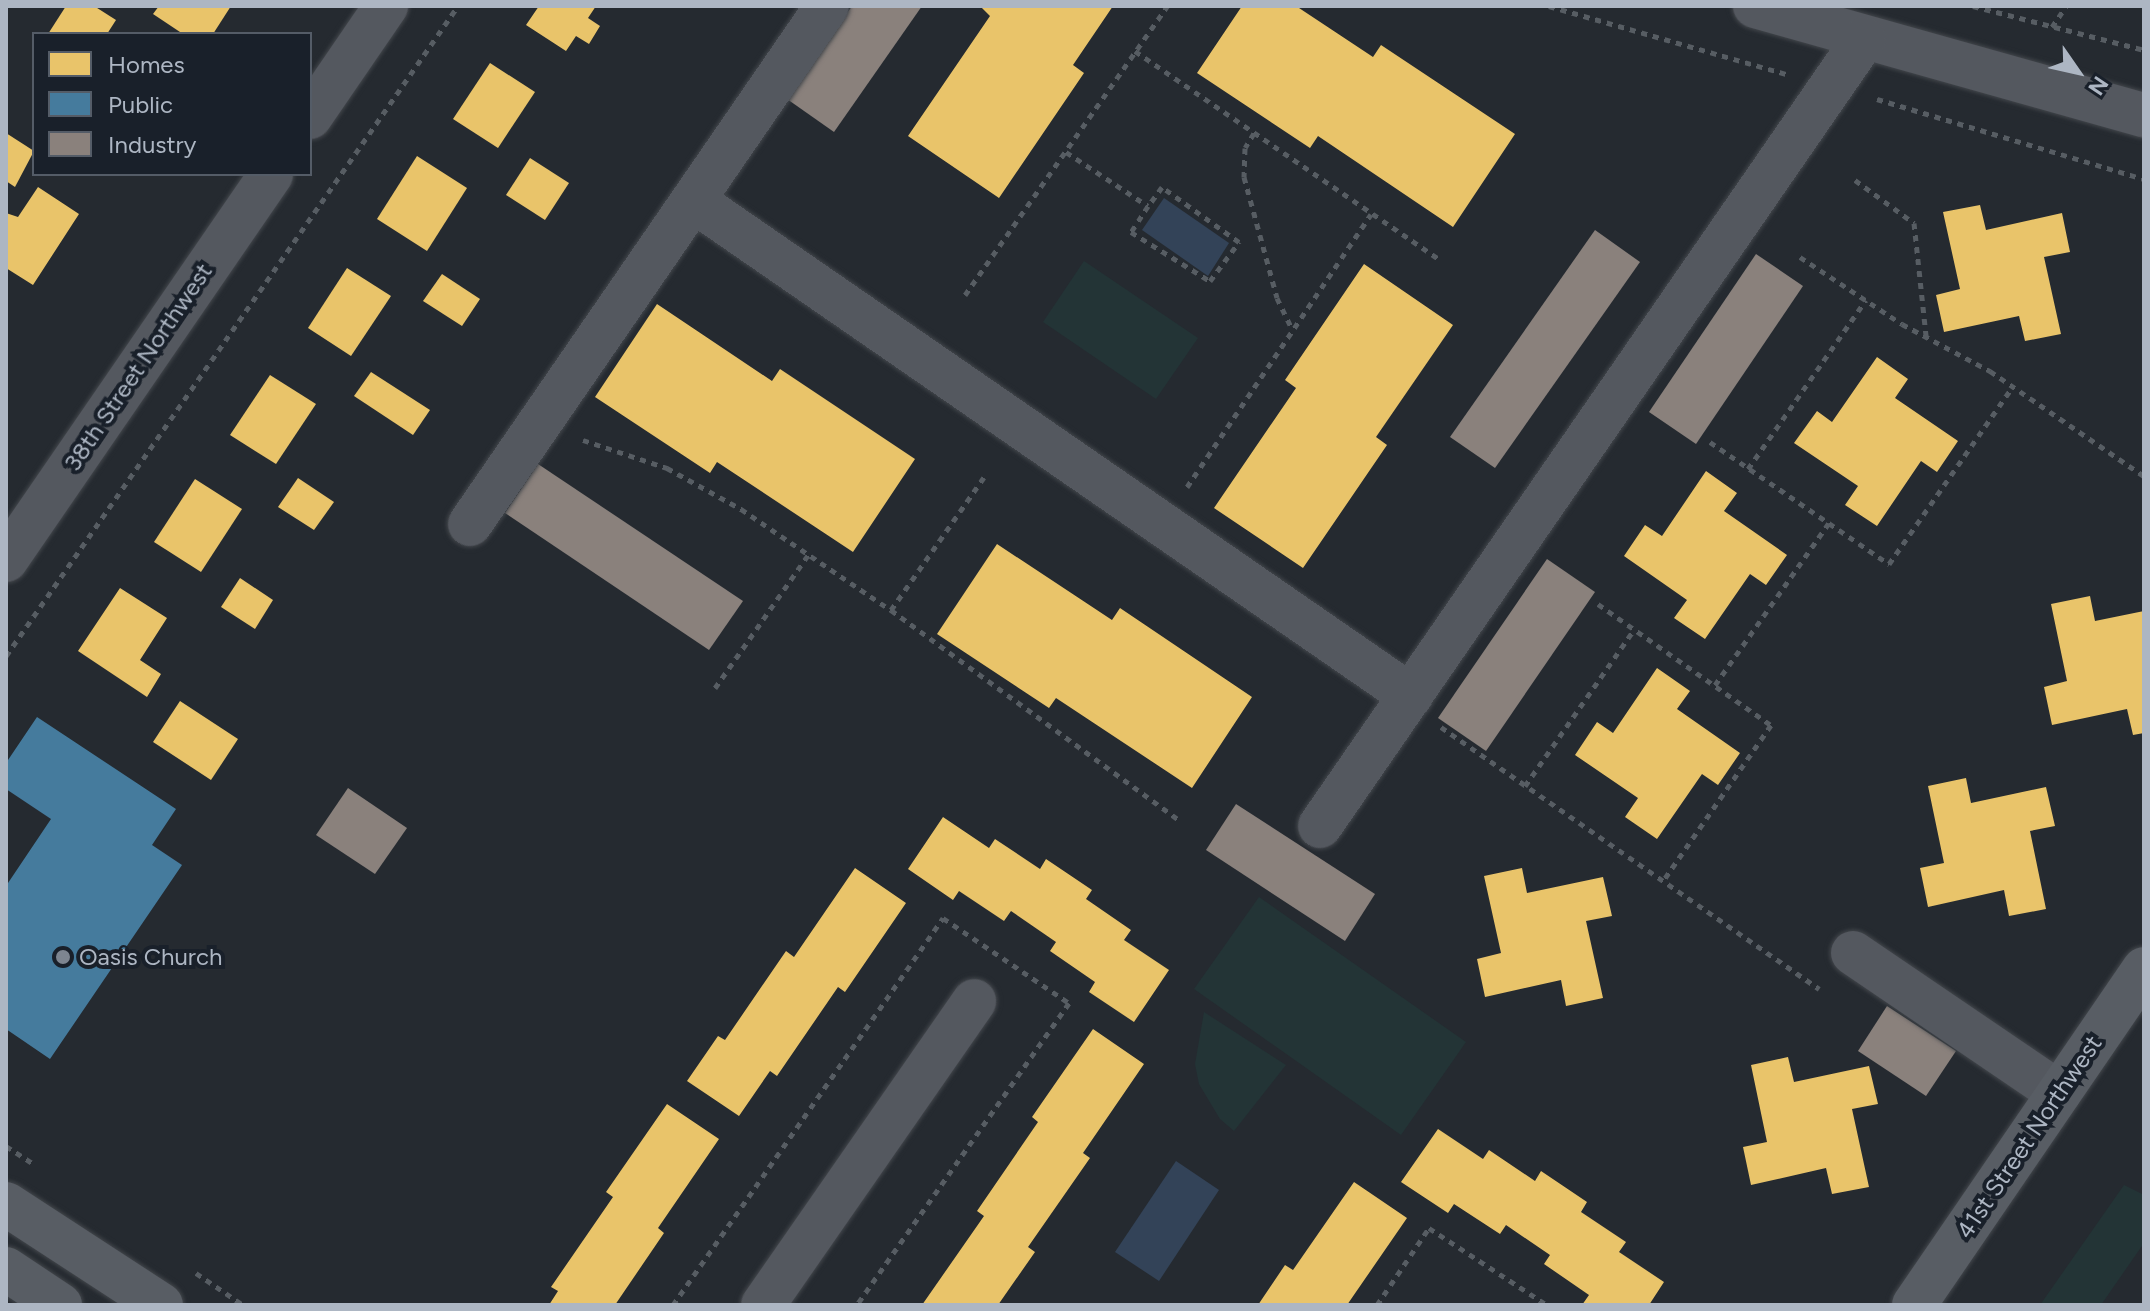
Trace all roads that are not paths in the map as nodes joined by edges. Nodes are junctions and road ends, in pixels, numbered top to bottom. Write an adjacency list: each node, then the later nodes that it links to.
1 (386, 6): 5 (street)
2 (827, 6): 8 (street)
3 (1755, 6): 4 (street)
4 (1864, 39): 6 (street); 11 (street)
5 (312, 114)
6 (2144, 115)
7 (270, 176): 10 (street, 38th Street Northwest)
8 (694, 201): 9 (street); 11 (street)
9 (470, 524)
10 (6, 560)
11 (1425, 711): 12 (street)
12 (1320, 826)
13 (1853, 953): 16 (street)
14 (2144, 969): 16 (main road, 41st Street Northwest)
15 (974, 1001): 21 (street)
16 (2059, 1093): 22 (main road, 41st Street Northwest)
17 (6, 1204): 20 (main road)
18 (6, 1269): 19 (main road)
19 (60, 1305)
20 (161, 1305)
21 (763, 1305)
22 (1914, 1305)

